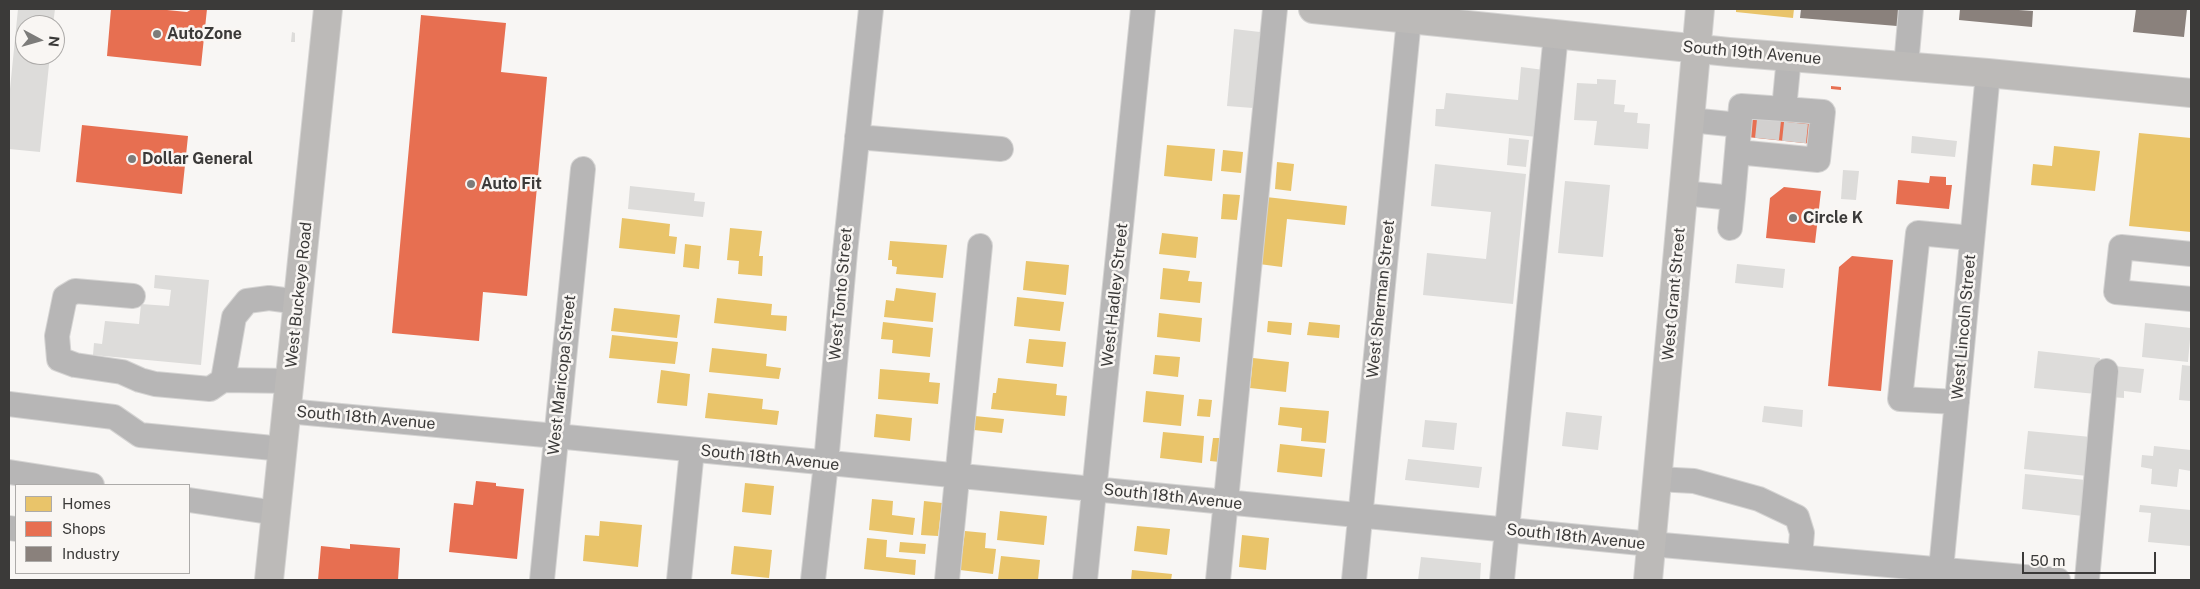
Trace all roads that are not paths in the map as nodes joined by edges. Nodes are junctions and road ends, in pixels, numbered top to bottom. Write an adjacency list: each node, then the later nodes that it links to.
1 (328, 9): 32 (main road, West Buckeye Road)
2 (870, 9): 20 (street, West Tonto Street)
3 (1143, 9): 47 (street, West Hadley Street)
4 (1275, 9): 49 (street)
5 (1313, 9): 8 (main road, South 19th Avenue)
6 (1700, 9): 12 (main road, West Grant Street)
7 (1911, 9): 14 (street)
8 (1369, 12): 10 (main road, South 19th Avenue)
9 (1454, 16): 10 (main road, South 19th Avenue); 11 (main road, South 19th Avenue)
10 (1409, 19): 51 (street, West Sherman Street)
11 (1556, 34): 12 (main road, South 19th Avenue); 52 (street)
12 (1696, 48): 13 (main road, South 19th Avenue); 17 (main road, West Grant Street)
13 (1789, 57): 14 (main road, South 19th Avenue); 19 (street)
14 (1906, 66): 15 (main road, South 19th Avenue)
15 (1988, 73): 16 (main road, South 19th Avenue); 27 (street, West Lincoln Street)
16 (2191, 93)
17 (1690, 120): 18 (street); 24 (main road, West Grant Street)
18 (1739, 125): 19 (street); 22 (street)
19 (1782, 129): 22 (street)
20 (857, 137): 21 (street); 42 (street, West Tonto Street)
21 (1001, 149)
22 (1737, 152): 25 (street)
23 (583, 169): 39 (street, West Maricopa Street)
24 (1683, 193): 25 (street); 45 (main road, West Grant Street)
25 (1733, 198): 26 (street)
26 (1730, 228)
27 (1972, 238): 36 (street, West Lincoln Street); 36 (street)
28 (980, 246): 44 (street)
29 (2191, 254): 31 (street)
30 (133, 296): 34 (street)
31 (2191, 298)
32 (299, 302): 34 (street); 35 (main road, West Buckeye Road)
33 (2106, 371): 67 (street)
34 (223, 380): 35 (street)
35 (290, 381): 38 (main road, West Buckeye Road)
36 (1957, 402): 55 (street, West Lincoln Street)
37 (9, 404): 40 (street)
38 (287, 411): 39 (street, South 18th Avenue); 40 (main road, West Buckeye Road)
39 (556, 436): 41 (street, South 18th Avenue); 57 (street, West Maricopa Street)
40 (283, 449): 50 (main road, West Buckeye Road)
41 (692, 450): 42 (street, South 18th Avenue); 58 (street)
42 (826, 464): 44 (street, South 18th Avenue); 59 (street, West Tonto Street)
43 (9, 472): 46 (street)
44 (957, 476): 47 (street, South 18th Avenue); 60 (street)
45 (1657, 479): 53 (main road, West Grant Street); 54 (street)
46 (86, 484)
47 (1095, 490): 49 (street, South 18th Avenue); 61 (street, West Hadley Street)
48 (190, 500): 50 (street)
49 (1226, 502): 51 (street, South 18th Avenue); 62 (street)
50 (276, 513): 56 (main road, West Buckeye Road)
51 (1360, 515): 52 (street, South 18th Avenue); 63 (street, West Sherman Street)
52 (1507, 530): 53 (street, South 18th Avenue); 64 (street)
53 (1651, 544): 54 (street, South 18th Avenue); 65 (main road, West Grant Street)
54 (1800, 557): 55 (street, South 18th Avenue)
55 (1940, 575): 66 (street, South 18th Avenue)
56 (269, 580)
57 (542, 580)
58 (679, 580)
59 (813, 580)
60 (946, 580)
61 (1085, 580)
62 (1218, 580)
63 (1354, 580)
64 (1502, 580)
65 (1648, 580)
66 (2058, 580)
67 (2087, 580)

